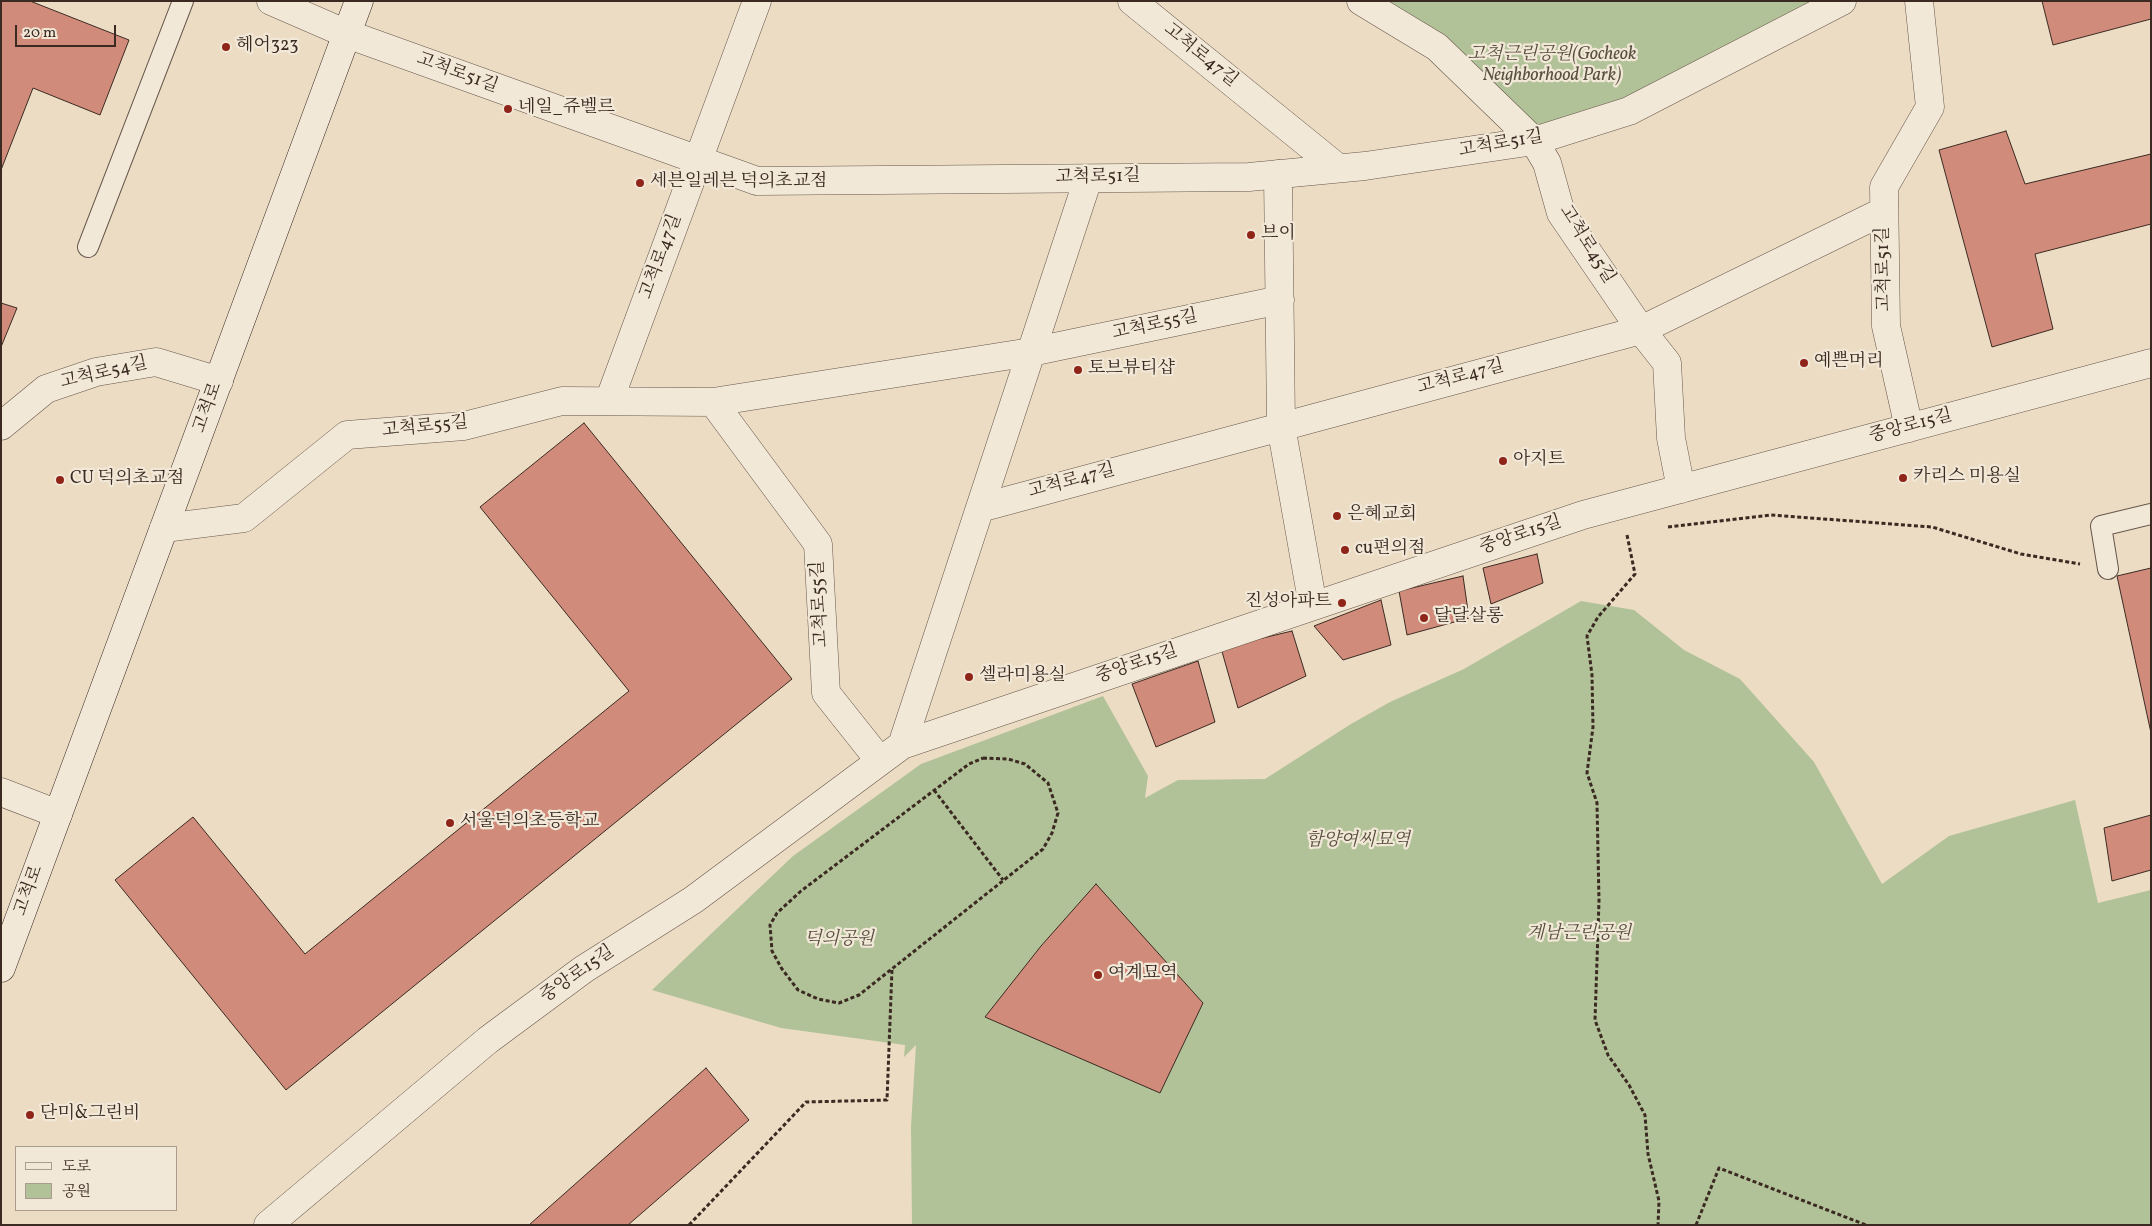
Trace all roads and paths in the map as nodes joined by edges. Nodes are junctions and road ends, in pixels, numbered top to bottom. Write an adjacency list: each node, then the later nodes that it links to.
1 (182, 1): 16 (lane)
2 (271, 1): 9 (street, 고척로51길)
3 (359, 1): 9 (street, 고척로)
4 (757, 1): 11 (street, 고척로47길)
5 (1132, 1): 12 (street, 고척로47길)
6 (1361, 1): 10 (street, 고척로45길)
7 (1842, 1): 10 (street, 고척로51길)
8 (1919, 1): 15 (street, 고척로51길)
9 (347, 34): 11 (street, 고척로51길); 21 (street, 고척로)
10 (1534, 142): 12 (street, 고척로51길); 18 (street, 고척로45길)
11 (698, 160): 14 (street, 고척로51길); 22 (street, 고척로47길)
12 (1338, 168): 13 (street, 고척로51길)
13 (1278, 174): 14 (street, 고척로51길); 17 (street)
14 (1088, 179): 19 (street)
15 (1884, 211): 18 (street); 26 (street, 고척로51길)
16 (88, 247)
17 (1280, 300): 19 (street, 고척로55길); 25 (street)
18 (1641, 330): 25 (street, 고척로47길); 27 (street, 고척로45길)
19 (1031, 352): 23 (street, 고척로55길); 28 (street)
20 (2151, 363): 26 (street, 중앙로15길)
21 (219, 381): 24 (street, 고척로54길); 30 (street, 고척로)
22 (609, 401): 23 (street, 고척로55길); 30 (street, 고척로55길)
23 (714, 402): 36 (street, 고척로55길)
24 (1, 426)
25 (1281, 426): 28 (street, 고척로47길); 34 (street)
26 (1909, 428): 27 (street, 중앙로15길)
27 (1681, 489): 34 (street, 중앙로15길)
28 (980, 508): 35 (street)
29 (2151, 514): 33 (lane)
30 (164, 528): 39 (street, 고척로)
31 (1662, 528): 33 (path)
32 (1636, 532): 45 (path)
33 (2108, 569)
34 (1313, 606): 35 (street, 중앙로15길)
35 (902, 745): 36 (street, 중앙로15길)
36 (880, 761): 43 (street, 중앙로15길)
37 (934, 790): 40 (path); 40 (path); 42 (path)
38 (1, 792): 39 (street)
39 (58, 814): 41 (street, 고척로)
40 (1003, 880): 42 (path)
41 (1, 968)
42 (892, 969): 44 (path)
43 (268, 1225)
44 (689, 1225)
45 (1658, 1225)
46 (1696, 1225): 47 (path)
47 (1866, 1225)

